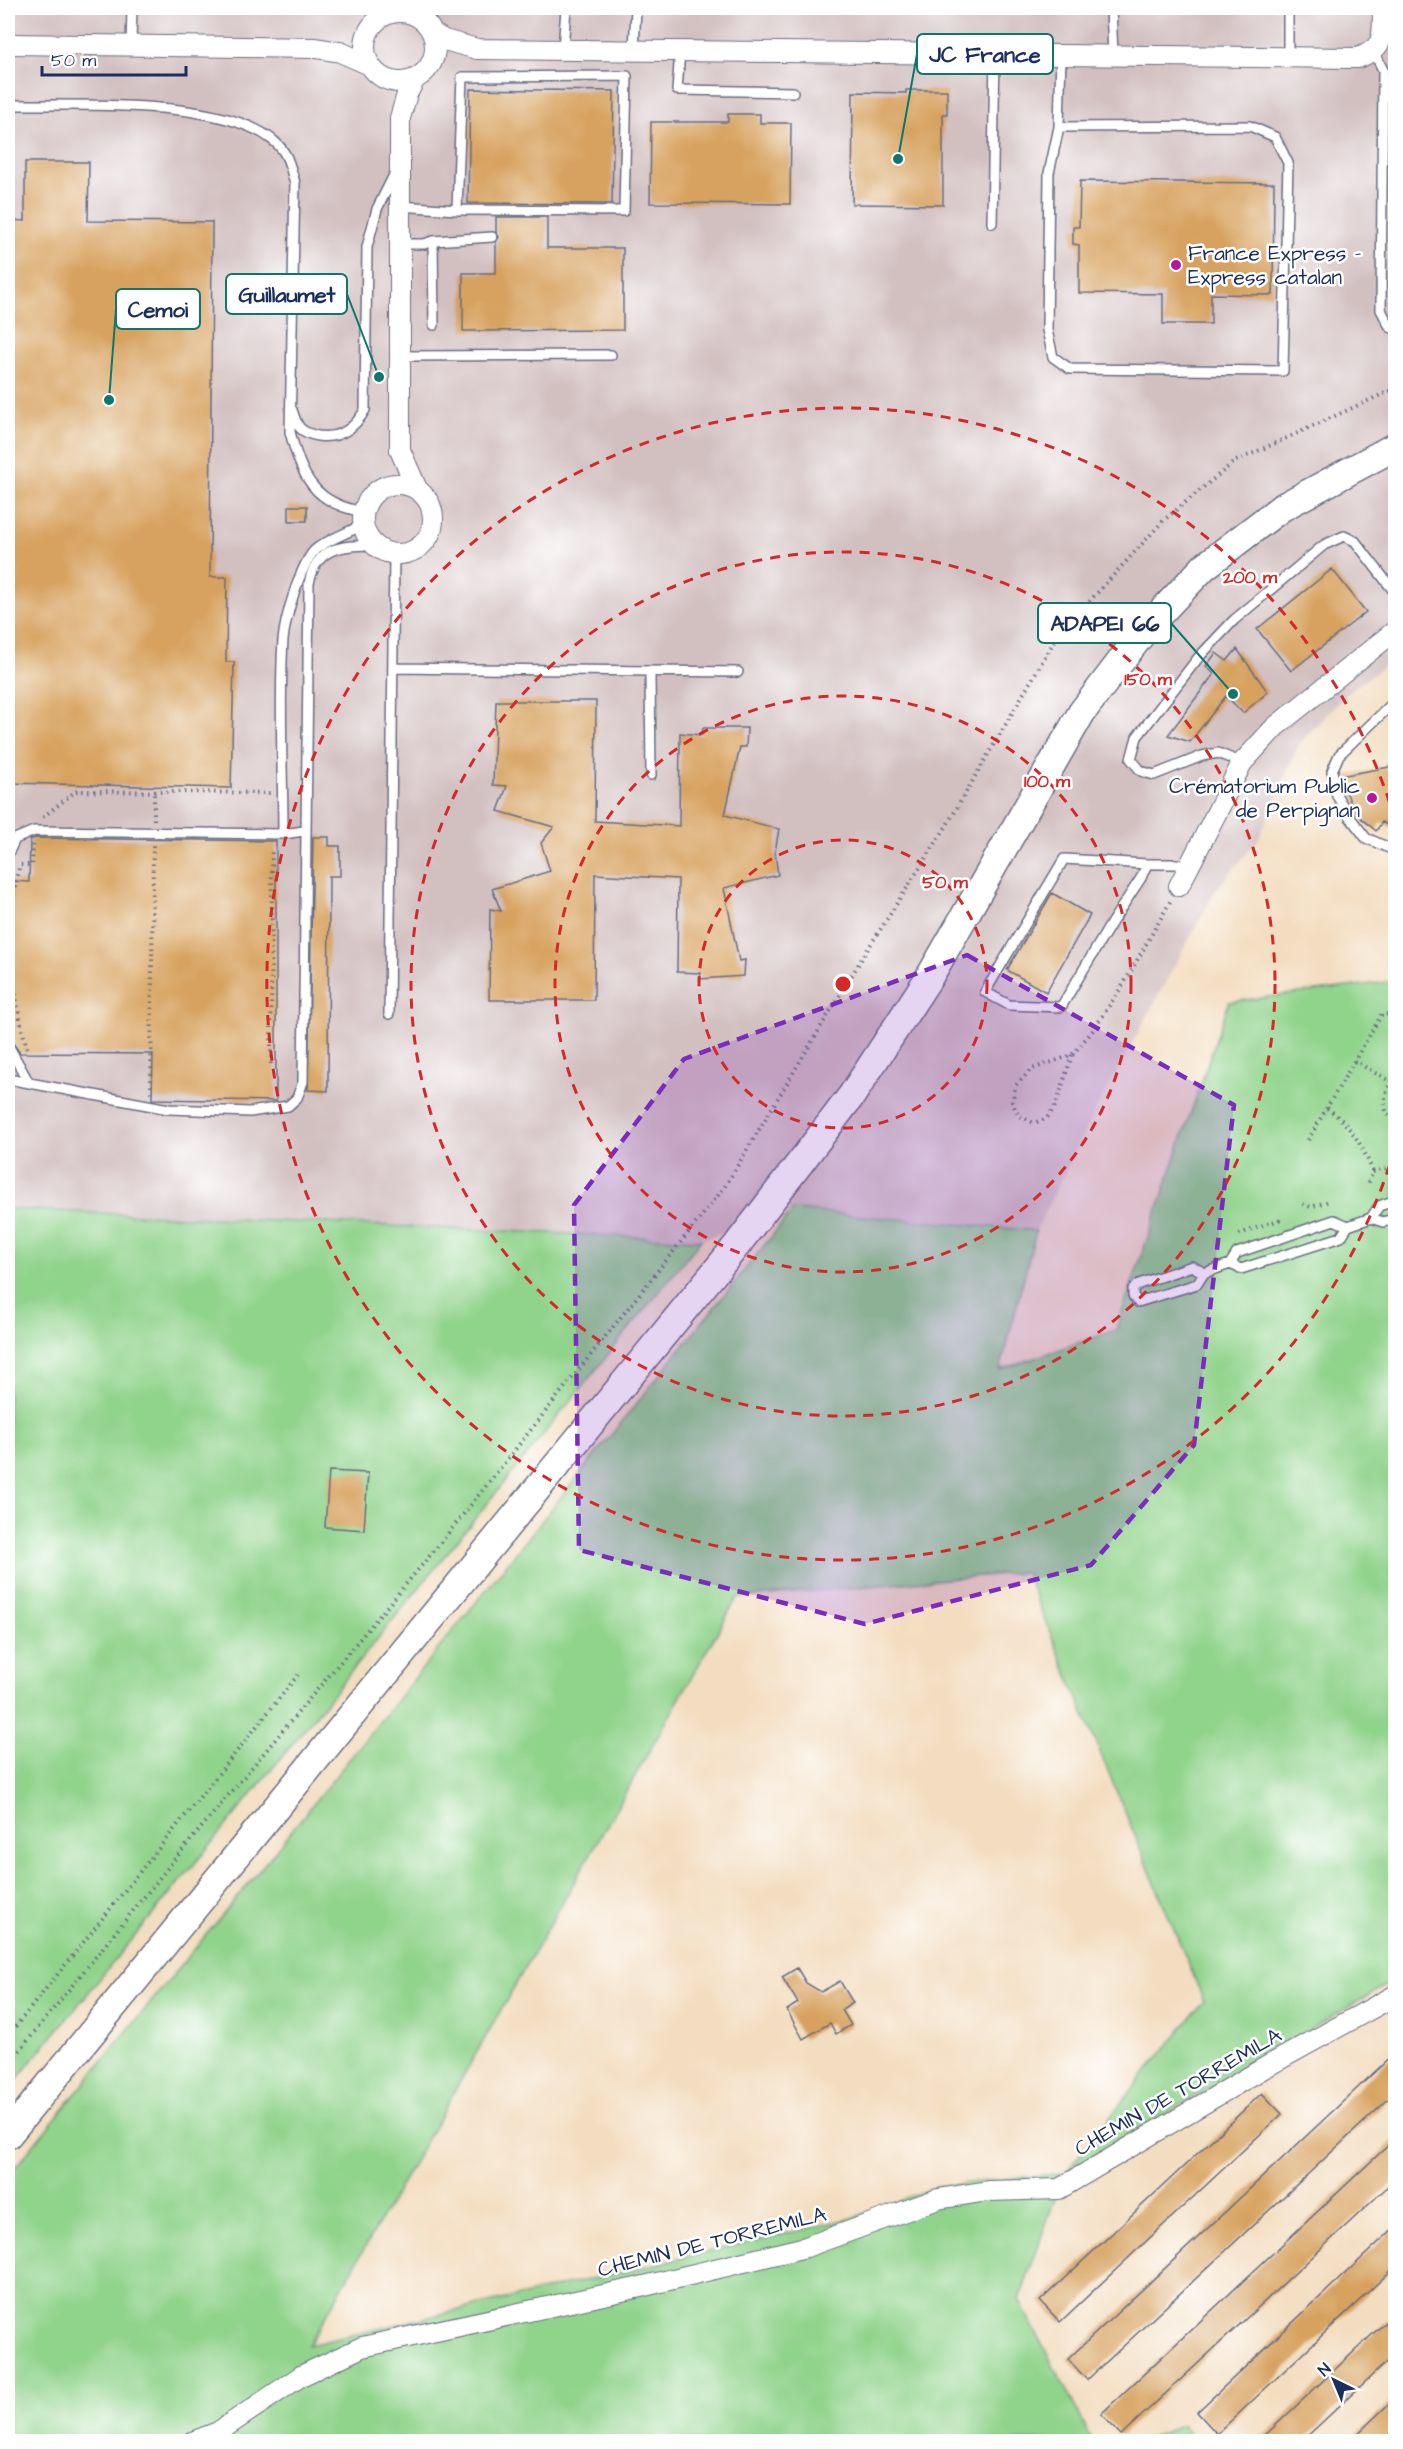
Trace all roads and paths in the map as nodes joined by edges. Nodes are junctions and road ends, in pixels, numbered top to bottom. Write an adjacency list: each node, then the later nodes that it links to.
1 (132, 8): 12 (lane)
2 (566, 8): 15 (lane)
3 (636, 8): 16 (lane)
4 (1111, 8): 21 (lane)
5 (1288, 8): 22 (lane)
6 (1383, 8): 10 (street)
7 (411, 11): 8 (street); 9 (street)
8 (380, 18): 13 (street); 23 (street)
9 (432, 33): 14 (street); 24 (street)
10 (1389, 33): 18 (street)
11 (8, 44): 12 (street)
12 (131, 46): 13 (street)
13 (316, 48): 23 (street)
14 (477, 49): 15 (street); 24 (street)
15 (563, 50): 16 (street)
16 (634, 50): 17 (street)
17 (681, 51): 19 (street); 26 (lane)
18 (1374, 52): 22 (street); 38 (lane)
19 (995, 54): 20 (street); 33 (lane)
20 (1061, 55): 21 (street); 29 (lane)
21 (1113, 55): 22 (street)
22 (1288, 57)
23 (370, 65): 25 (street)
24 (423, 73): 25 (street); 28 (street)
25 (386, 80): 28 (street)
26 (793, 92)
27 (8, 105): 42 (lane)
28 (400, 118): 30 (street)
29 (1059, 127): 29 (lane)
30 (400, 163): 31 (street); 42 (lane)
31 (400, 206): 32 (lane); 36 (street)
32 (457, 210): 32 (lane)
33 (992, 223)
34 (492, 237): 35 (lane)
35 (433, 240): 36 (lane); 37 (lane)
36 (400, 244): 40 (street)
37 (434, 325)
38 (1395, 330)
39 (611, 355): 40 (lane)
40 (400, 356): 44 (street)
41 (1395, 388): 99 (path)
42 (290, 406): 47 (lane)
43 (1395, 446): 100 (main road)
44 (400, 450): 45 (street); 46 (street)
45 (382, 488): 46 (street); 47 (street)
46 (417, 489): 49 (street)
47 (364, 518): 48 (street); 62 (lane)
48 (375, 545): 49 (street); 60 (lane)
49 (394, 554): 52 (lane)
50 (1395, 594): 56 (lane)
51 (1395, 630): 56 (street)
52 (393, 668): 53 (lane); 68 (lane)
53 (650, 671): 54 (lane); 57 (lane)
54 (738, 672)
55 (1395, 700): 63 (lane)
56 (1242, 763): 66 (street)
57 (651, 775)
58 (154, 792): 59 (path); 61 (path); 62 (path)
59 (34, 831): 61 (lane); 64 (lane); 71 (path)
60 (304, 831): 62 (lane); 79 (lane)
61 (154, 834): 62 (lane); 79 (path)
62 (278, 834): 74 (path)
63 (1395, 851)
64 (8, 854)
65 (1147, 864): 65 (lane); 66 (lane)
66 (1190, 864): 67 (street)
67 (1179, 886): 72 (path)
68 (389, 1014)
69 (1395, 1015): 73 (path)
70 (8, 1046): 78 (lane)
71 (28, 1051)
72 (1072, 1055): 72 (path)
73 (1354, 1061): 77 (path); 80 (path)
74 (271, 1064)
75 (1395, 1076): 77 (path)
76 (8, 1079): 78 (lane)
77 (1390, 1082): 81 (path)
78 (29, 1083): 79 (lane)
79 (151, 1106)
80 (1327, 1108): 82 (path); 84 (path)
81 (1395, 1123)
82 (1308, 1140)
83 (1395, 1166): 84 (path)
84 (1373, 1172): 85 (path)
85 (1367, 1186)
86 (1395, 1200): 90 (lane)
87 (1329, 1201): 88 (path)
88 (1303, 1204)
89 (1280, 1216): 93 (path)
90 (1371, 1218): 91 (lane); 92 (lane)
91 (1395, 1218)
92 (1348, 1226): 94 (lane); 94 (lane)
93 (1239, 1234)
94 (1230, 1264): 95 (lane)
95 (1204, 1273): 95 (lane)
96 (298, 1675): 98 (path)
97 (1395, 1995): 101 (street, CHEMIN DE TORREMILA)
98 (8, 2036)
99 (8, 2065)
100 (8, 2135)
101 (192, 2442)

